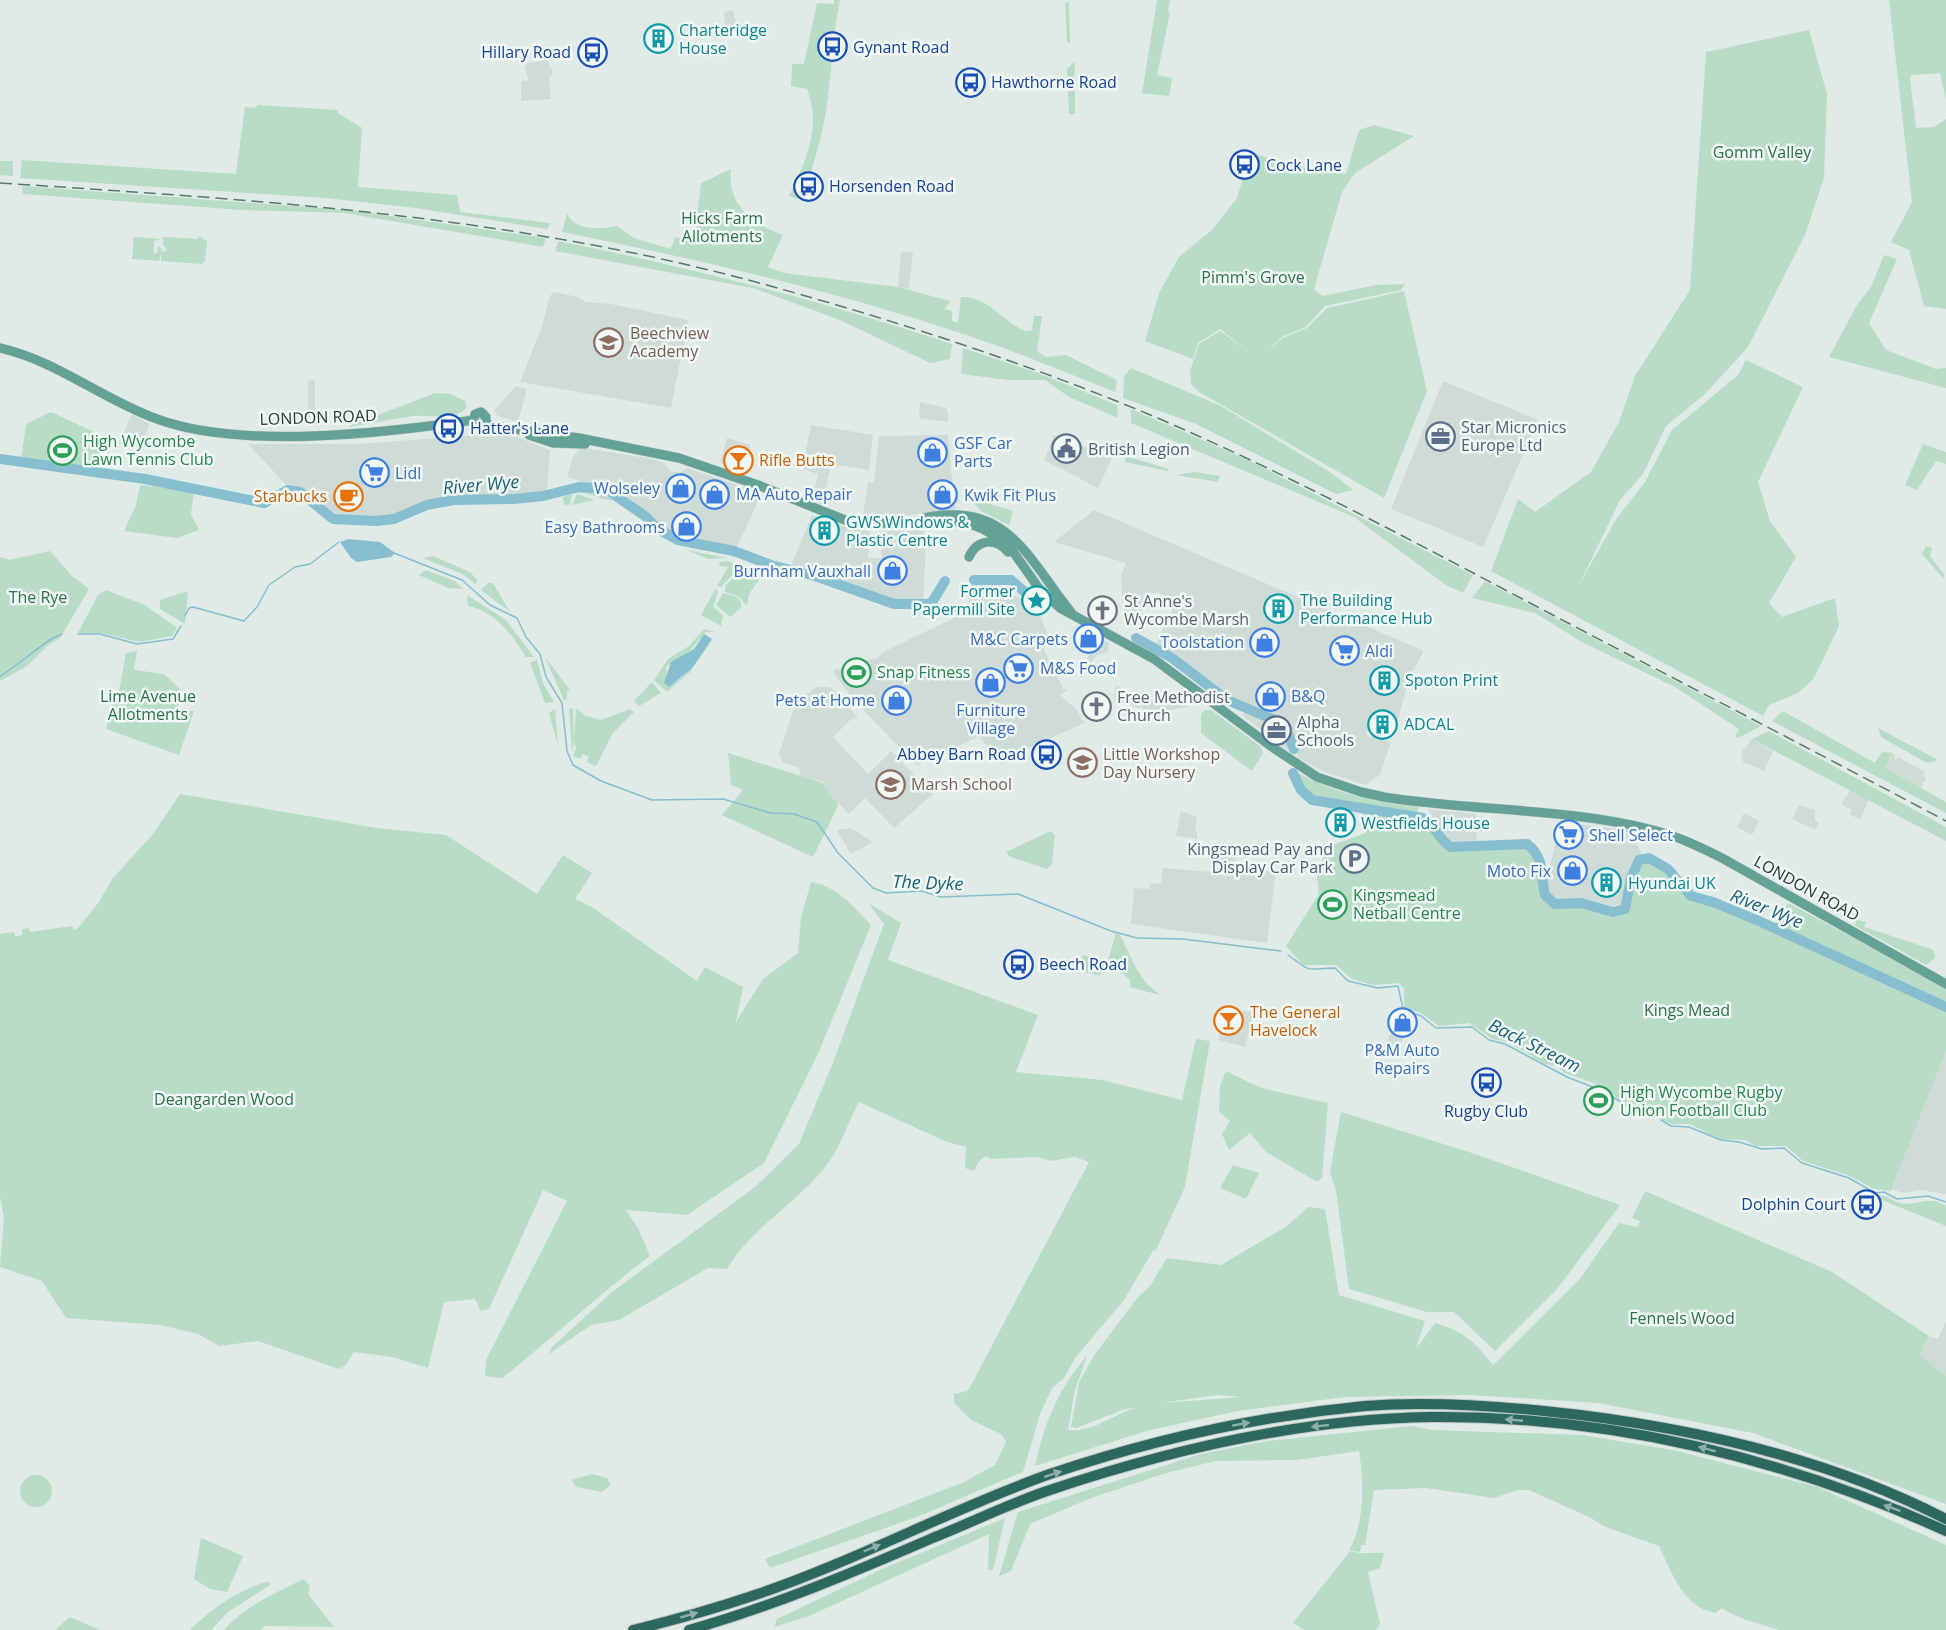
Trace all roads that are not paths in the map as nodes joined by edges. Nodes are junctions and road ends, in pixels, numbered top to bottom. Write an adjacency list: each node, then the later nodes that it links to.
1 (0, 348): 2 (main road, LONDON ROAD)
2 (506, 427): 3 (main road); 5 (main road)
3 (530, 430): 4 (main road); 5 (main road)
4 (565, 439)
5 (613, 447): 6 (main road)
6 (906, 523): 9 (main road); 11 (main road)
7 (969, 557): 9 (main road)
8 (1029, 558): 10 (main road)
9 (1034, 581): 10 (main road)
10 (1060, 608): 11 (main road)
11 (1073, 614): 12 (main road, LONDON ROAD)
12 (1946, 984)
13 (1946, 1519): 15 (highway, one-way to 13)
14 (1946, 1532): 16 (highway, one-way to 16)
15 (633, 1630)
16 (689, 1630)

